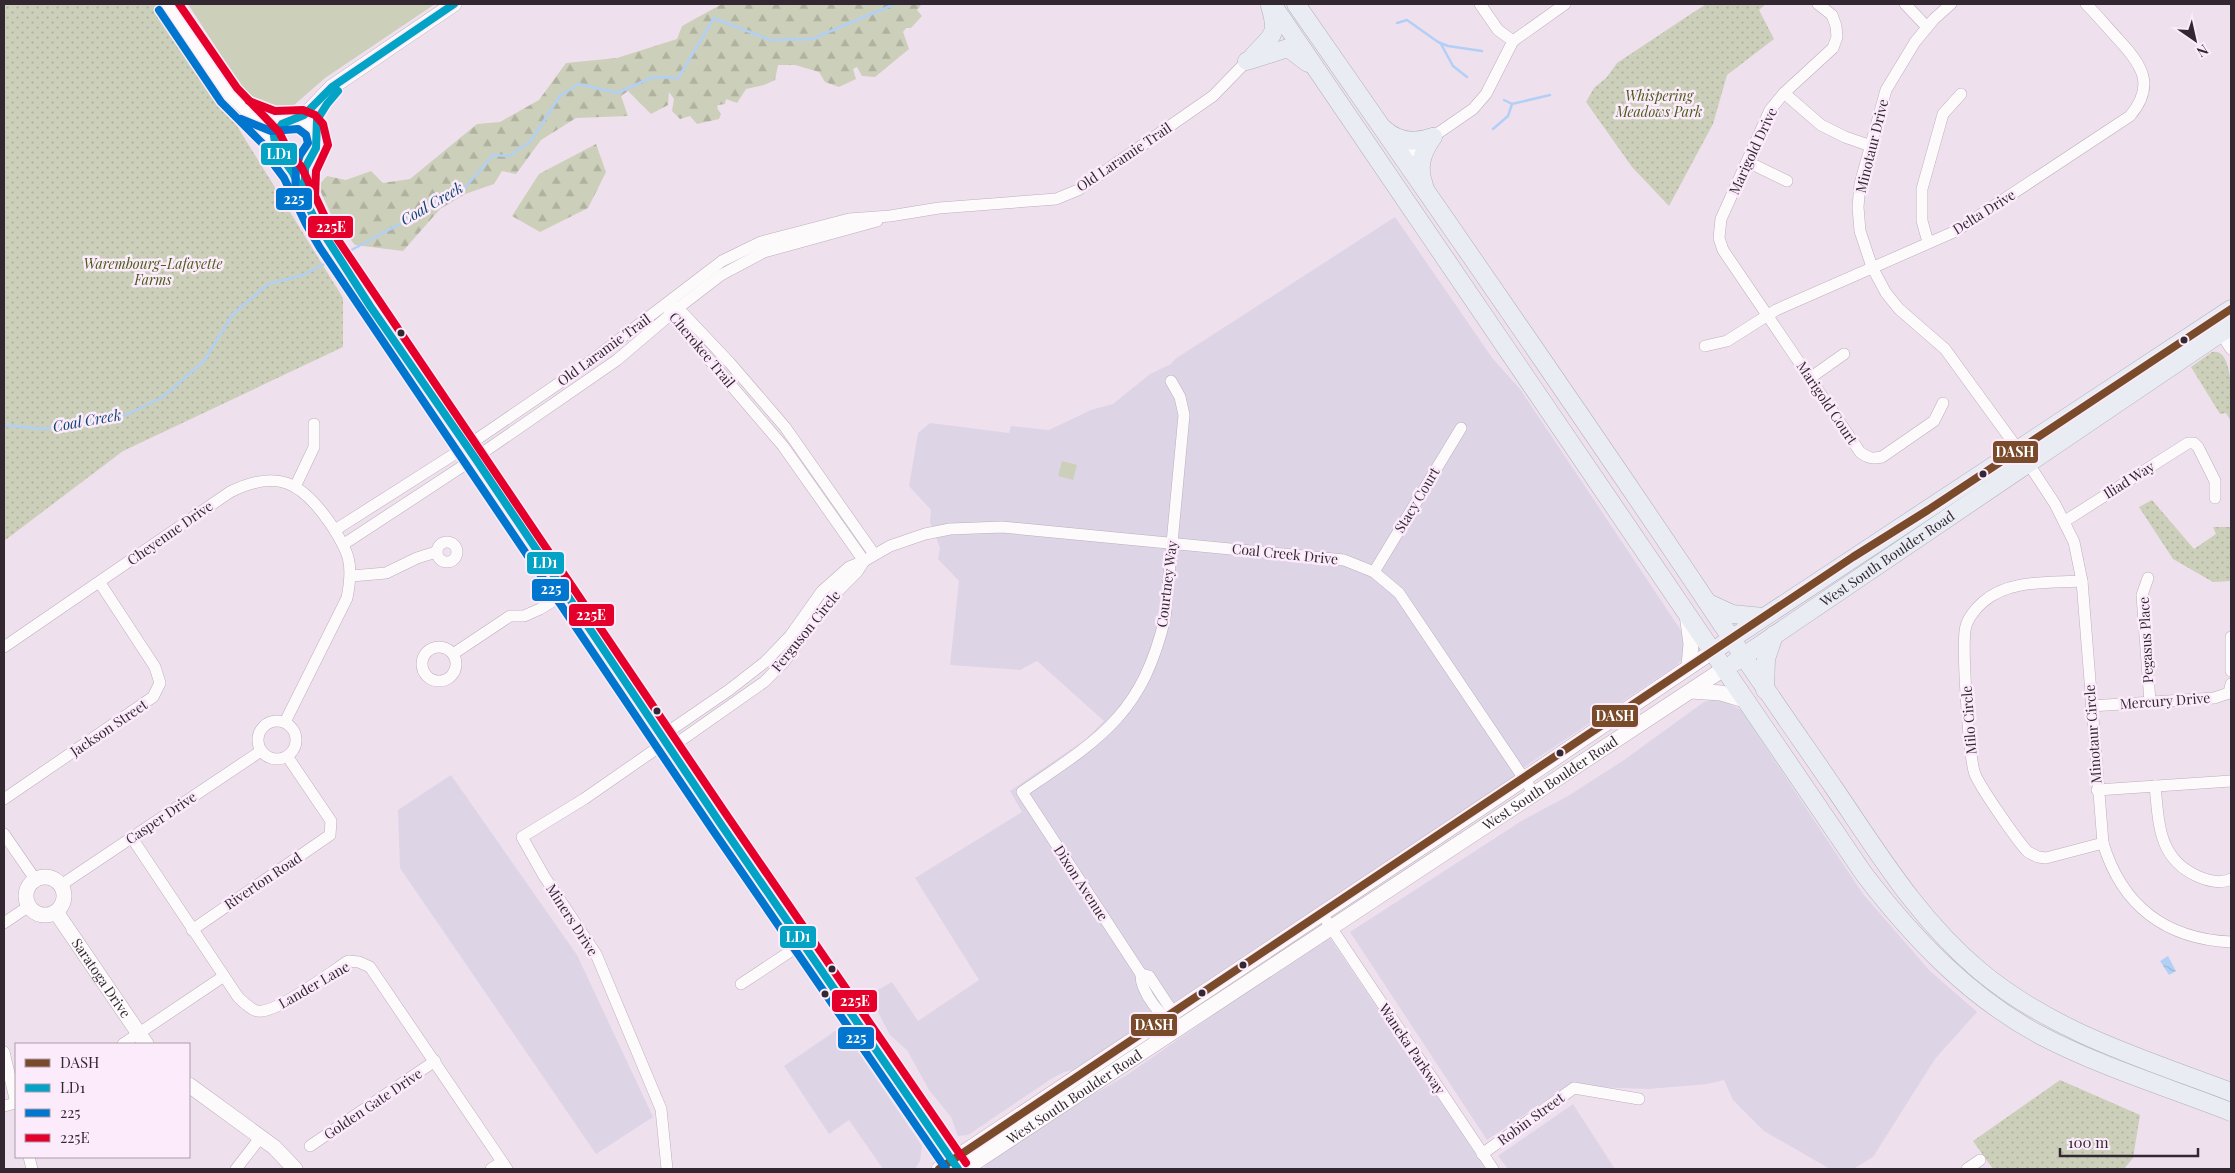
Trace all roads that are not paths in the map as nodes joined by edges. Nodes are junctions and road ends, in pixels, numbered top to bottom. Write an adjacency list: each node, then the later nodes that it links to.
1 (167, 4): 18 (street)
2 (454, 4): 14 (street)
3 (1271, 4): 13 (main road); 15 (main road)
4 (1296, 4): 20 (main road)
5 (1480, 4): 12 (street)
6 (1565, 4): 12 (street)
7 (1818, 4): 16 (street, Marigold Drive)
8 (1905, 4): 11 (street)
9 (1951, 4): 11 (street, Minotaur Drive)
10 (2086, 4): 33 (street, Delta Drive)
11 (1927, 27): 25 (street, Minotaur Drive)
12 (1513, 41): 22 (street)
13 (1247, 61): 15 (main road); 35 (street, Old Laramie Trail)
14 (354, 72): 19 (street); 21 (street)
15 (1321, 74): 23 (main road)
16 (1784, 93): 25 (street); 29 (street, Marigold Drive)
17 (1961, 94): 33 (street)
18 (245, 110): 19 (street); 24 (street)
19 (290, 120): 21 (street); 24 (street)
20 (1380, 125): 22 (main road); 26 (main road)
21 (316, 131): 28 (street)
22 (1434, 137): 26 (street); 31 (main road)
23 (1369, 143): 26 (main road); 66 (main road)
24 (274, 145): 27 (street)
25 (1871, 146): 34 (street, Minotaur Drive)
26 (1402, 158): 31 (main road)
27 (284, 159): 28 (street); 32 (street)
28 (309, 159): 32 (street)
29 (1748, 162): 30 (street); 37 (street, Marigold Drive)
30 (1787, 181)
31 (1426, 190): 65 (main road)
32 (305, 198): 47 (street)
33 (1928, 242): 34 (street, Delta Drive)
34 (1872, 267): 37 (street, Delta Drive); 48 (street, Minotaur Drive)
35 (672, 308): 47 (street, Old Laramie Trail); 57 (street, Cherokee Trail); 58 (street, Cherokee Trail)
36 (2231, 310): 38 (main road, West South Boulder Road)
37 (1767, 316): 39 (street, Delta Drive); 42 (street, Marigold Court)
38 (2221, 327): 40 (street); 48 (main road, West South Boulder Road)
39 (1705, 346)
40 (2231, 349)
41 (1844, 354): 42 (street)
42 (1810, 378): 44 (street, Marigold Court)
43 (1170, 381): 54 (street, Courtney Way)
44 (1943, 404)
45 (314, 424): 49 (street)
46 (1461, 428): 59 (street, Stacy Court)
47 (471, 452): 52 (street, Old Laramie Trail); 55 (street, Old Laramie Trail); 64 (street)
48 (2023, 457): 51 (street, Minotaur Circle); 67 (main road, West South Boulder Road); 68 (main road, West South Boulder Road)
49 (295, 487): 52 (street, Cheyenne Drive); 63 (street, Cheyenne Drive)
50 (2215, 498): 51 (street, Iliad Way)
51 (2065, 521): 62 (street, Minotaur Circle)
52 (335, 530): 55 (street)
53 (1038, 531): 54 (street, Coal Creek Drive); 57 (street, Ferguson Circle)
54 (1172, 543): 59 (street, Coal Creek Drive); 92 (street, Courtney Way)
55 (344, 544): 60 (street)
56 (436, 552): 60 (street)
57 (874, 554): 58 (street, Ferguson Circle)
58 (864, 562): 85 (street, Ferguson Circle)
59 (1374, 572): 88 (street, Coal Creek Drive)
60 (352, 576): 84 (street)
61 (2148, 578): 82 (street, Pegasus Place)
62 (2082, 581): 83 (street, Minotaur Circle); 97 (street, Milo Circle)
63 (100, 582): 71 (street, Cheyenne Drive); 94 (street, Jackson Street)
64 (566, 593): 73 (street); 85 (street)
65 (1707, 603): 67 (main road); 69 (main road)
66 (1687, 612): 72 (main road); 75 (street)
67 (1763, 617): 69 (main road, West South Boulder Road)
68 (1774, 635): 74 (main road, West South Boulder Road); 79 (main road)
69 (1731, 638): 72 (main road, West South Boulder Road); 74 (main road)
70 (2231, 638): 77 (street)
71 (4, 646)
72 (1713, 651): 75 (street, West South Boulder Road); 76 (main road)
73 (452, 654)
74 (1743, 656): 76 (main road, West South Boulder Road); 79 (main road)
75 (1689, 666): 88 (street, West South Boulder Road)
76 (1725, 668): 80 (street, West South Boulder Road); 81 (main road)
77 (2231, 671)
78 (2231, 684): 82 (street, Mercury Drive)
79 (1765, 690): 118 (main road)
80 (1691, 691): 81 (street); 93 (street, West South Boulder Road)
81 (1748, 701): 121 (main road)
82 (2150, 702): 83 (street, Mercury Drive)
83 (2091, 706): 91 (street, Minotaur Circle)
84 (285, 722): 86 (street); 87 (street)
85 (666, 742): 107 (street); 131 (street, Miners Drive)
86 (261, 751): 87 (street); 96 (street, Casper Drive)
87 (287, 756): 106 (street, Riverton Road)
88 (1524, 780): 93 (street, Coal Creek Drive); 103 (street, West South Boulder Road)
89 (2231, 781): 90 (street)
90 (2155, 786): 91 (street); 99 (street)
91 (2097, 790): 97 (street, Minotaur Circle)
92 (1022, 792): 111 (street, Dixon Avenue)
93 (1535, 795): 105 (street, West South Boulder Road)
94 (4, 799)
95 (4, 834): 98 (street)
96 (132, 838): 100 (street, Casper Drive); 106 (street, Lander Lane)
97 (2103, 843): 108 (street, Minotaur Circle)
98 (35, 879): 100 (street); 101 (street)
99 (2231, 879)
100 (61, 885): 102 (street)
101 (29, 906): 102 (street); 104 (street)
102 (56, 912): 113 (street, Saratoga Drive)
103 (1322, 914): 105 (street, Waneka Parkway); 111 (street, West South Boulder Road)
104 (4, 923)
105 (1332, 929): 112 (street, West South Boulder Road); 124 (street, Waneka Parkway)
106 (192, 930): 109 (street, Lander Lane)
107 (803, 942): 110 (street); 126 (street)
108 (2231, 942)
109 (224, 976): 113 (street); 116 (street, Lander Lane)
110 (741, 984)
111 (1168, 1016): 112 (street, Dixon Avenue); 126 (street, West South Boulder Road)
112 (1178, 1029): 133 (street, West South Boulder Road)
113 (142, 1039): 114 (street)
114 (128, 1043)
115 (4, 1052): 119 (street)
116 (436, 1061): 123 (street, Golden Gate Drive); 127 (street, Lander Lane)
117 (190, 1086): 122 (street)
118 (2231, 1092)
119 (15, 1099)
120 (1639, 1099): 124 (street, Robin Street)
121 (2231, 1112)
122 (260, 1138): 128 (street); 129 (street)
123 (310, 1146)
124 (1482, 1154): 134 (street, Waneka Parkway)
125 (1980, 1160): 135 (street)
126 (955, 1165): 132 (street, West South Boulder Road)
127 (504, 1166): 130 (street)
128 (236, 1169)
129 (295, 1169)
130 (491, 1169)
131 (667, 1169)
132 (939, 1169)
133 (965, 1169)
134 (1493, 1169)
135 (1967, 1169)

